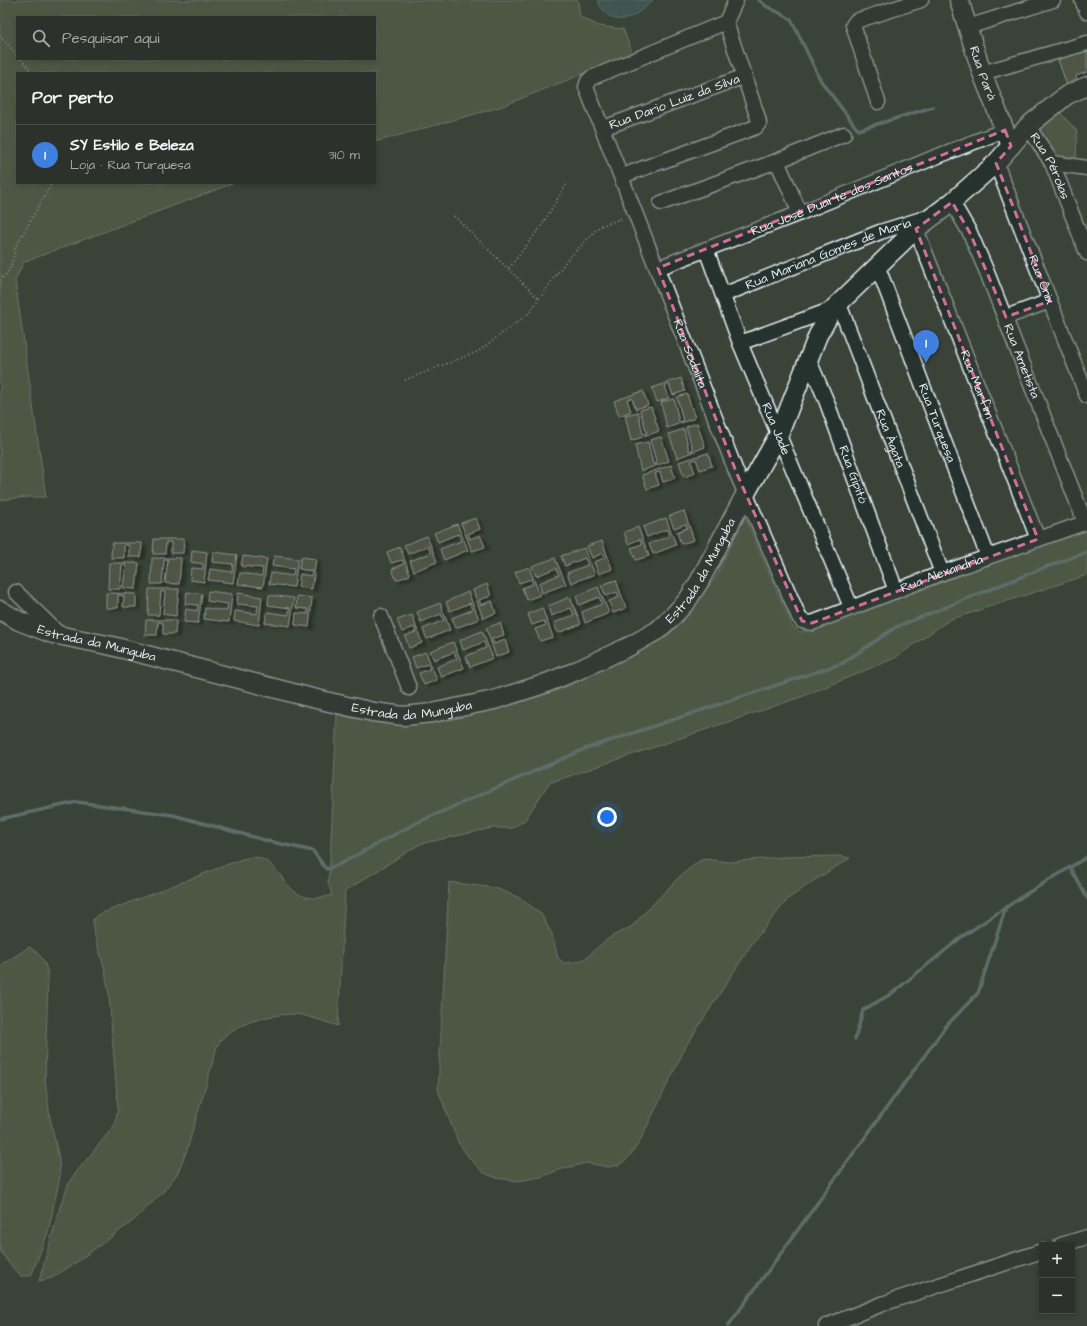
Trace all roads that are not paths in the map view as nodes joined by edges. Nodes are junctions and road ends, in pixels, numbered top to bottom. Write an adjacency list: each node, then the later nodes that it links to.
1 (736, 0): 7 (street)
2 (921, 0): 13 (street)
3 (959, 0): 8 (main road, Rua Pará)
4 (1053, 0): 8 (street)
5 (1082, 0): 6 (street)
6 (1087, 12)
7 (726, 22): 11 (street); 15 (street, Rua Sodalita)
8 (968, 27): 10 (main road, Rua Pará)
9 (1087, 43): 10 (street)
10 (982, 73): 17 (main road, Rua Pará)
11 (745, 76): 15 (street, Rua Dario Luiz da Silva); 22 (street)
12 (1087, 86): 14 (main road, Estrada da Munguba)
13 (878, 102)
14 (1028, 126): 17 (main road, Estrada da Munguba); 20 (street, Rua Pérolas)
15 (603, 128): 22 (street, Rua Sodalita)
16 (844, 134): 18 (street)
17 (1008, 138): 19 (main road, Estrada da Munguba); 25 (street, Rua José Duarte dos Santos)
18 (777, 161): 24 (street); 25 (street)
19 (996, 163): 23 (main road, Estrada da Munguba); 33 (street, Rua Ônix)
20 (1052, 163): 21 (street); 29 (street, Rua Pérolas)
21 (1087, 168)
22 (622, 176): 31 (street, Rua Sodalita)
23 (952, 202): 26 (main road, Estrada da Munguba); 35 (street, Rua Ametista)
24 (661, 203)
25 (800, 213): 28 (street, Rua José Duarte dos Santos)
26 (935, 215): 27 (main road, Estrada da Munguba); 32 (street, Rua Mariana Gomes de Maria)
27 (916, 229): 30 (main road, Estrada da Munguba); 42 (street, Rua Marfim)
28 (706, 249): 31 (street, Rua José Duarte dos Santos); 32 (street, Rua Jade)
29 (1087, 253)
30 (878, 265): 34 (main road, Estrada da Munguba); 43 (street, Rua Turquesa)
31 (658, 268): 40 (street, Rua Sodalita)
32 (723, 295): 36 (street, Rua Jade)
33 (1050, 301): 35 (street); 38 (street, Rua Ônix)
34 (836, 306): 36 (street); 37 (main road, Estrada da Munguba); 44 (street, Rua Ágata)
35 (1006, 317): 41 (street, Rua Ametista)
36 (740, 343): 39 (street, Rua Jade)
37 (808, 358): 39 (main road, Estrada da Munguba); 45 (street, Rua Gipitó)
38 (1087, 396)
39 (779, 434): 40 (main road, Estrada da Munguba); 47 (street, Rua Jade)
40 (746, 493): 50 (street, Rua Sodalita); 51 (main road, Estrada da Munguba)
41 (1086, 522): 42 (street, Rua Alexandria)
42 (1038, 540): 43 (street, Rua Alexandria)
43 (988, 557): 44 (street, Rua Alexandria)
44 (942, 573): 45 (street, Rua Alexandria)
45 (896, 591): 47 (street, Rua Alexandria)
46 (16, 592): 51 (street)
47 (851, 607): 50 (street, Rua Alexandria)
48 (0, 610): 51 (main road, Estrada da Munguba)
49 (381, 616): 52 (street)
50 (799, 617)
51 (61, 636)
52 (409, 688)
53 (1087, 1237): 54 (street)
54 (1071, 1242)
55 (1039, 1252): 56 (street)
56 (826, 1326)

